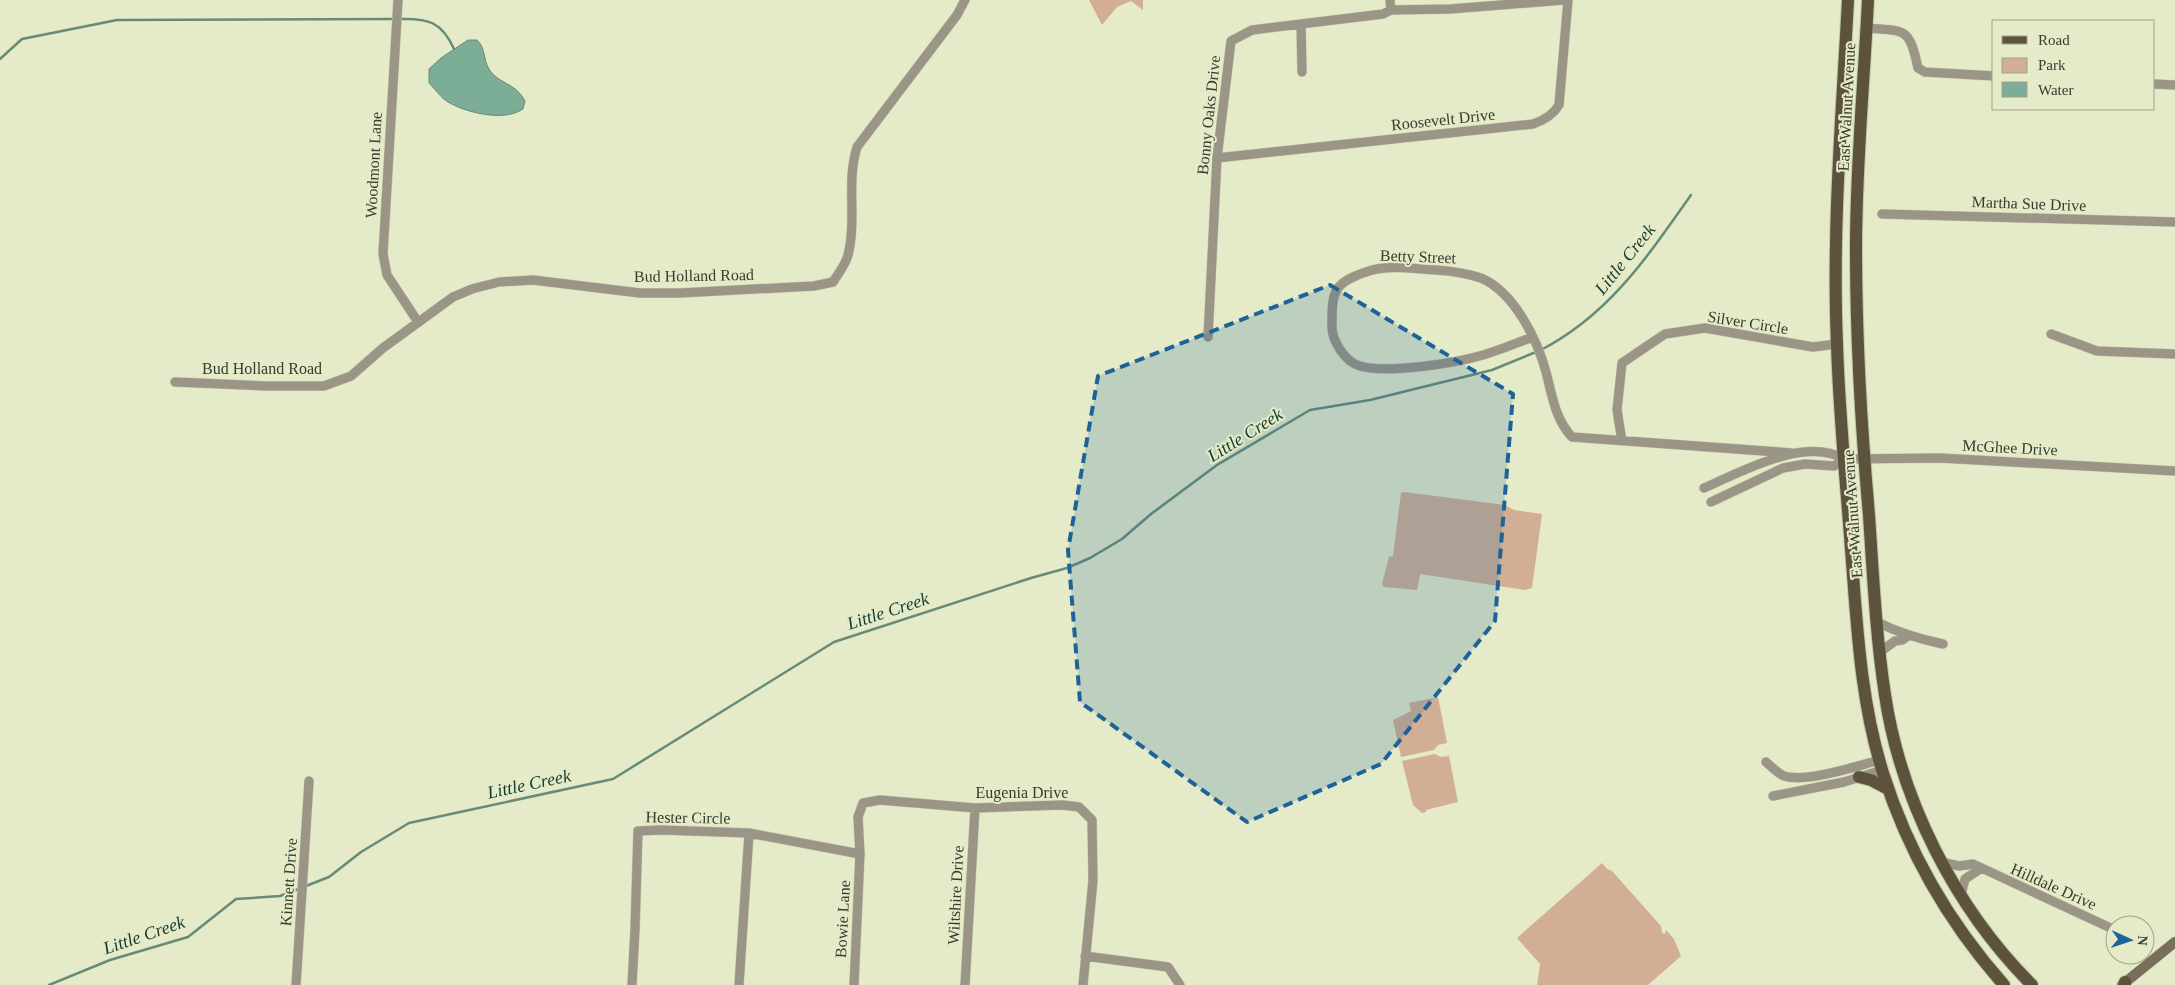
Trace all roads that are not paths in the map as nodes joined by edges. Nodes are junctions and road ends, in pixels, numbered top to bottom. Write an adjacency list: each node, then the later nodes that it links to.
1 (398, 0): 18 (street, Woodmont Lane)
2 (965, 0): 18 (street, Bud Holland Road)
3 (1390, 0): 8 (street)
4 (1564, 0): 8 (street, Bonny Oaks Drive)
5 (1568, 0): 15 (street, Roosevelt Drive)
6 (1848, 0): 22 (main road, East Walnut Avenue)
7 (1868, 0): 10 (main road, East Walnut Avenue)
8 (1390, 10): 9 (street, Bonny Oaks Drive)
9 (1302, 24): 11 (street); 15 (street, Bonny Oaks Drive)
10 (1866, 28): 12 (street); 27 (main road, East Walnut Avenue)
11 (1302, 72)
12 (1992, 76)
13 (2155, 84): 14 (street)
14 (2175, 85)
15 (1217, 158): 20 (street, Bonny Oaks Drive)
16 (1882, 214): 17 (street, Martha Sue Drive)
17 (2175, 222)
18 (418, 322): 24 (street, Bud Holland Road)
19 (2051, 334): 23 (street)
20 (1208, 337)
21 (1533, 337): 21 (street, Betty Street); 25 (street, Betty Street)
22 (1836, 344): 25 (street, Silver Circle); 28 (main road, East Walnut Avenue)
23 (2175, 354)
24 (175, 382)
25 (1622, 441): 26 (street, Betty Street)
26 (1792, 453): 28 (street, Betty Street); 30 (street)
27 (1864, 458): 28 (street, McGhee Drive); 29 (street, McGhee Drive); 32 (main road, East Walnut Avenue)
28 (1844, 460): 31 (street); 37 (main road, East Walnut Avenue)
29 (2175, 471)
30 (1704, 488)
31 (1712, 502)
32 (1877, 622): 33 (street); 35 (main road, East Walnut Avenue)
33 (1908, 636): 34 (street); 35 (street)
34 (1943, 644)
35 (1880, 652): 45 (main road, East Walnut Avenue)
36 (1766, 762): 37 (street)
37 (1881, 765): 38 (street); 40 (main road, East Walnut Avenue)
38 (1859, 777): 40 (main road); 41 (street)
39 (309, 781): 54 (street, Kinnett Drive)
40 (1888, 789): 61 (main road, East Walnut Avenue)
41 (1773, 796)
42 (975, 808): 44 (street, Eugenia Drive); 51 (street, Eugenia Drive); 58 (street, Wiltshire Drive)
43 (749, 834): 44 (street, Hester Circle); 55 (street, Hester Circle); 56 (street)
44 (860, 854): 57 (street, Bowie Lane)
45 (1942, 862): 46 (street, Hilldale Drive); 47 (main road, East Walnut Avenue)
46 (1980, 869): 47 (street); 48 (street, Hilldale Drive)
47 (1961, 895): 62 (main road, East Walnut Avenue)
48 (2105, 925)
49 (2175, 942): 50 (main road)
50 (2155, 954)
51 (1085, 956): 59 (street, Eugenia Drive); 60 (street)
52 (2142, 965): 53 (main road)
53 (2124, 984)
54 (296, 985)
55 (632, 985)
56 (739, 985)
57 (854, 985)
58 (965, 985)
59 (1083, 985)
60 (1180, 985)
61 (2004, 985)
62 (2032, 985)

